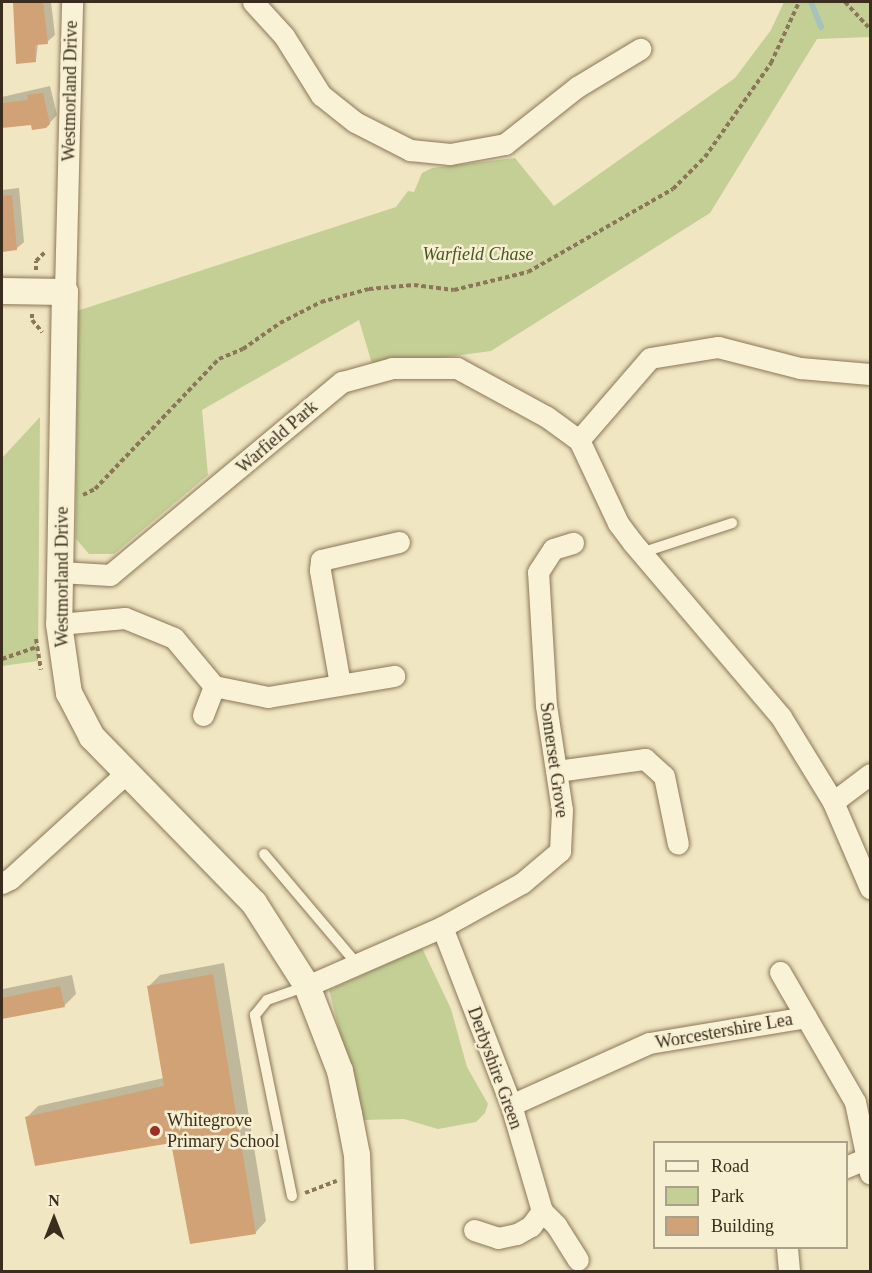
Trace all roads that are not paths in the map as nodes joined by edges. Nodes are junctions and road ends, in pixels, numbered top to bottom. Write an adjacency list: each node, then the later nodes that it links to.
1 (72, 2): 5 (street, Westmorland Drive)
2 (253, 2): 3 (street)
3 (640, 49)
4 (2, 291): 5 (street)
5 (65, 292): 12 (street, Westmorland Drive)
6 (870, 374): 7 (street)
7 (579, 440): 11 (street); 12 (street, Warfield Park)
8 (732, 523): 11 (lane)
9 (399, 542): 15 (street)
10 (573, 543): 18 (street, Somerset Grove)
11 (641, 553): 21 (street)
12 (60, 572): 13 (street, Westmorland Drive)
13 (59, 624): 16 (street); 19 (street, Westmorland Drive)
14 (394, 676): 15 (street)
15 (340, 684): 16 (street)
16 (214, 686): 17 (street)
17 (203, 715)
18 (557, 771): 22 (street); 26 (street, Somerset Grove)
19 (126, 773): 24 (street); 29 (street, Westmorland Drive)
20 (870, 774): 21 (street)
21 (833, 801): 25 (street)
22 (678, 844)
23 (264, 854): 27 (lane)
24 (2, 883)
25 (870, 888)
26 (442, 927): 27 (street, Somerset Grove); 31 (street, Derbyshire Green)
27 (357, 964): 29 (street, Somerset Grove)
28 (780, 972): 30 (street, Worcestershire Lea)
29 (307, 986): 34 (lane); 39 (street, Westmorland Drive)
30 (806, 1017): 31 (street, Worcestershire Lea); 32 (street, Worcestershire Lea)
31 (511, 1105): 35 (street, Derbyshire Green)
32 (869, 1165): 33 (street, Worcestershire Lea)
33 (848, 1167)
34 (292, 1196)
35 (542, 1211): 36 (street); 38 (street, Derbyshire Green)
36 (474, 1230)
37 (787, 1249): 40 (street)
38 (578, 1260)
39 (361, 1272)
40 (789, 1272)

